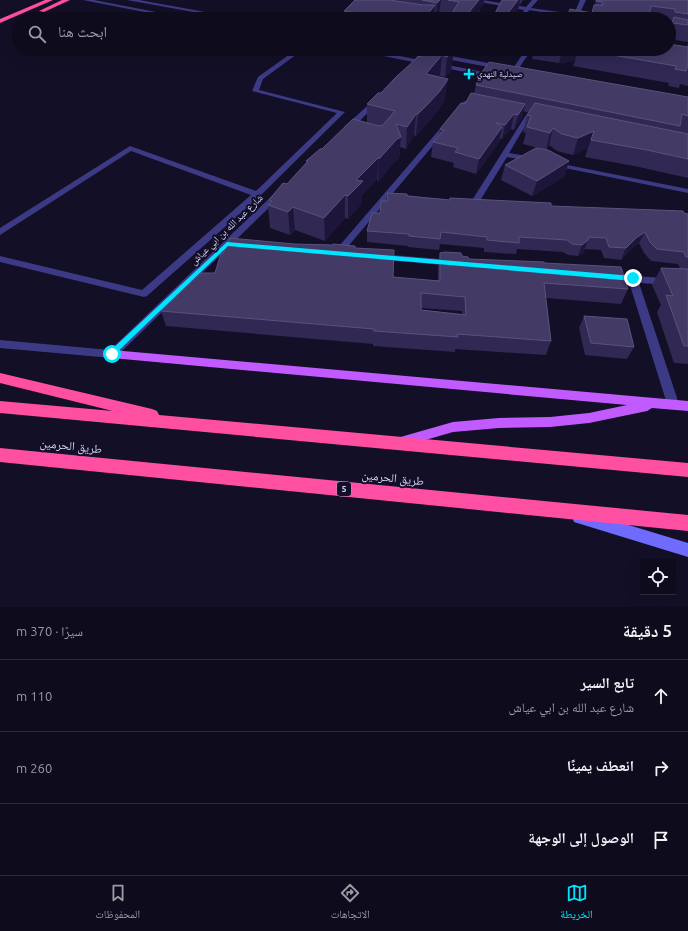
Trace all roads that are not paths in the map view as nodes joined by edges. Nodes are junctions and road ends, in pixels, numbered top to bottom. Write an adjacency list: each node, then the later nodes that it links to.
1 (50, 0): 12 (highway)
2 (66, 0): 13 (highway)
3 (86, 0): 14 (street)
4 (130, 0): 15 (street)
5 (362, 0): 9 (street)
6 (472, 0): 11 (street)
7 (535, 0): 11 (street)
8 (583, 0): 19 (street)
9 (354, 6): 10 (street); 16 (street)
10 (362, 8)
11 (528, 9): 17 (street); 18 (street)
12 (21, 12)
13 (38, 12)
14 (151, 12)
15 (200, 12)
16 (347, 12)
17 (526, 12)
18 (549, 12)
19 (578, 12)
20 (12, 16): 21 (highway)
21 (0, 21)
22 (12, 23): 23 (highway)
23 (0, 29)
24 (291, 56): 41 (street)
25 (390, 56): 29 (street)
26 (421, 56): 29 (street)
27 (440, 56): 30 (street)
28 (524, 56): 30 (street)
29 (417, 61): 32 (street); 33 (street)
30 (515, 70): 31 (street)
31 (523, 71)
32 (406, 72)
33 (497, 76)
34 (384, 94): 37 (street)
35 (486, 107): 42 (street)
36 (528, 116): 38 (street)
37 (339, 137)
38 (504, 154): 40 (street); 44 (street)
39 (283, 191): 46 (street, شارع عبد الله بن ابي عياش)
40 (688, 191)
41 (257, 194): 45 (street); 50 (street)
42 (383, 199): 43 (street); 48 (street)
43 (398, 200)
44 (473, 205)
45 (0, 232)
46 (227, 244): 47 (street); 56 (street, شارع عبد الله بن ابي عياش)
47 (242, 246)
48 (353, 255)
49 (368, 256): 51 (street)
50 (0, 259)
51 (462, 264)
52 (602, 276): 53 (street)
53 (633, 278): 54 (street); 58 (street)
54 (688, 283)
55 (0, 344): 56 (street)
56 (112, 354): 58 (main road)
57 (0, 378): 61 (highway)
58 (667, 404): 60 (main road); 62 (main road)
59 (0, 406): 61 (highway)
60 (688, 406)
61 (194, 425): 62 (highway)
62 (394, 444): 66 (highway)
63 (0, 455): 64 (highway, طريق الحرمين / 5)
64 (46, 460): 65 (highway); 67 (highway, طريق الحرمين / 5)
65 (0, 463)
66 (688, 470)
67 (554, 510): 68 (highway, طريق الحرمين / 5); 69 (main road)
68 (688, 523)
69 (688, 550)

